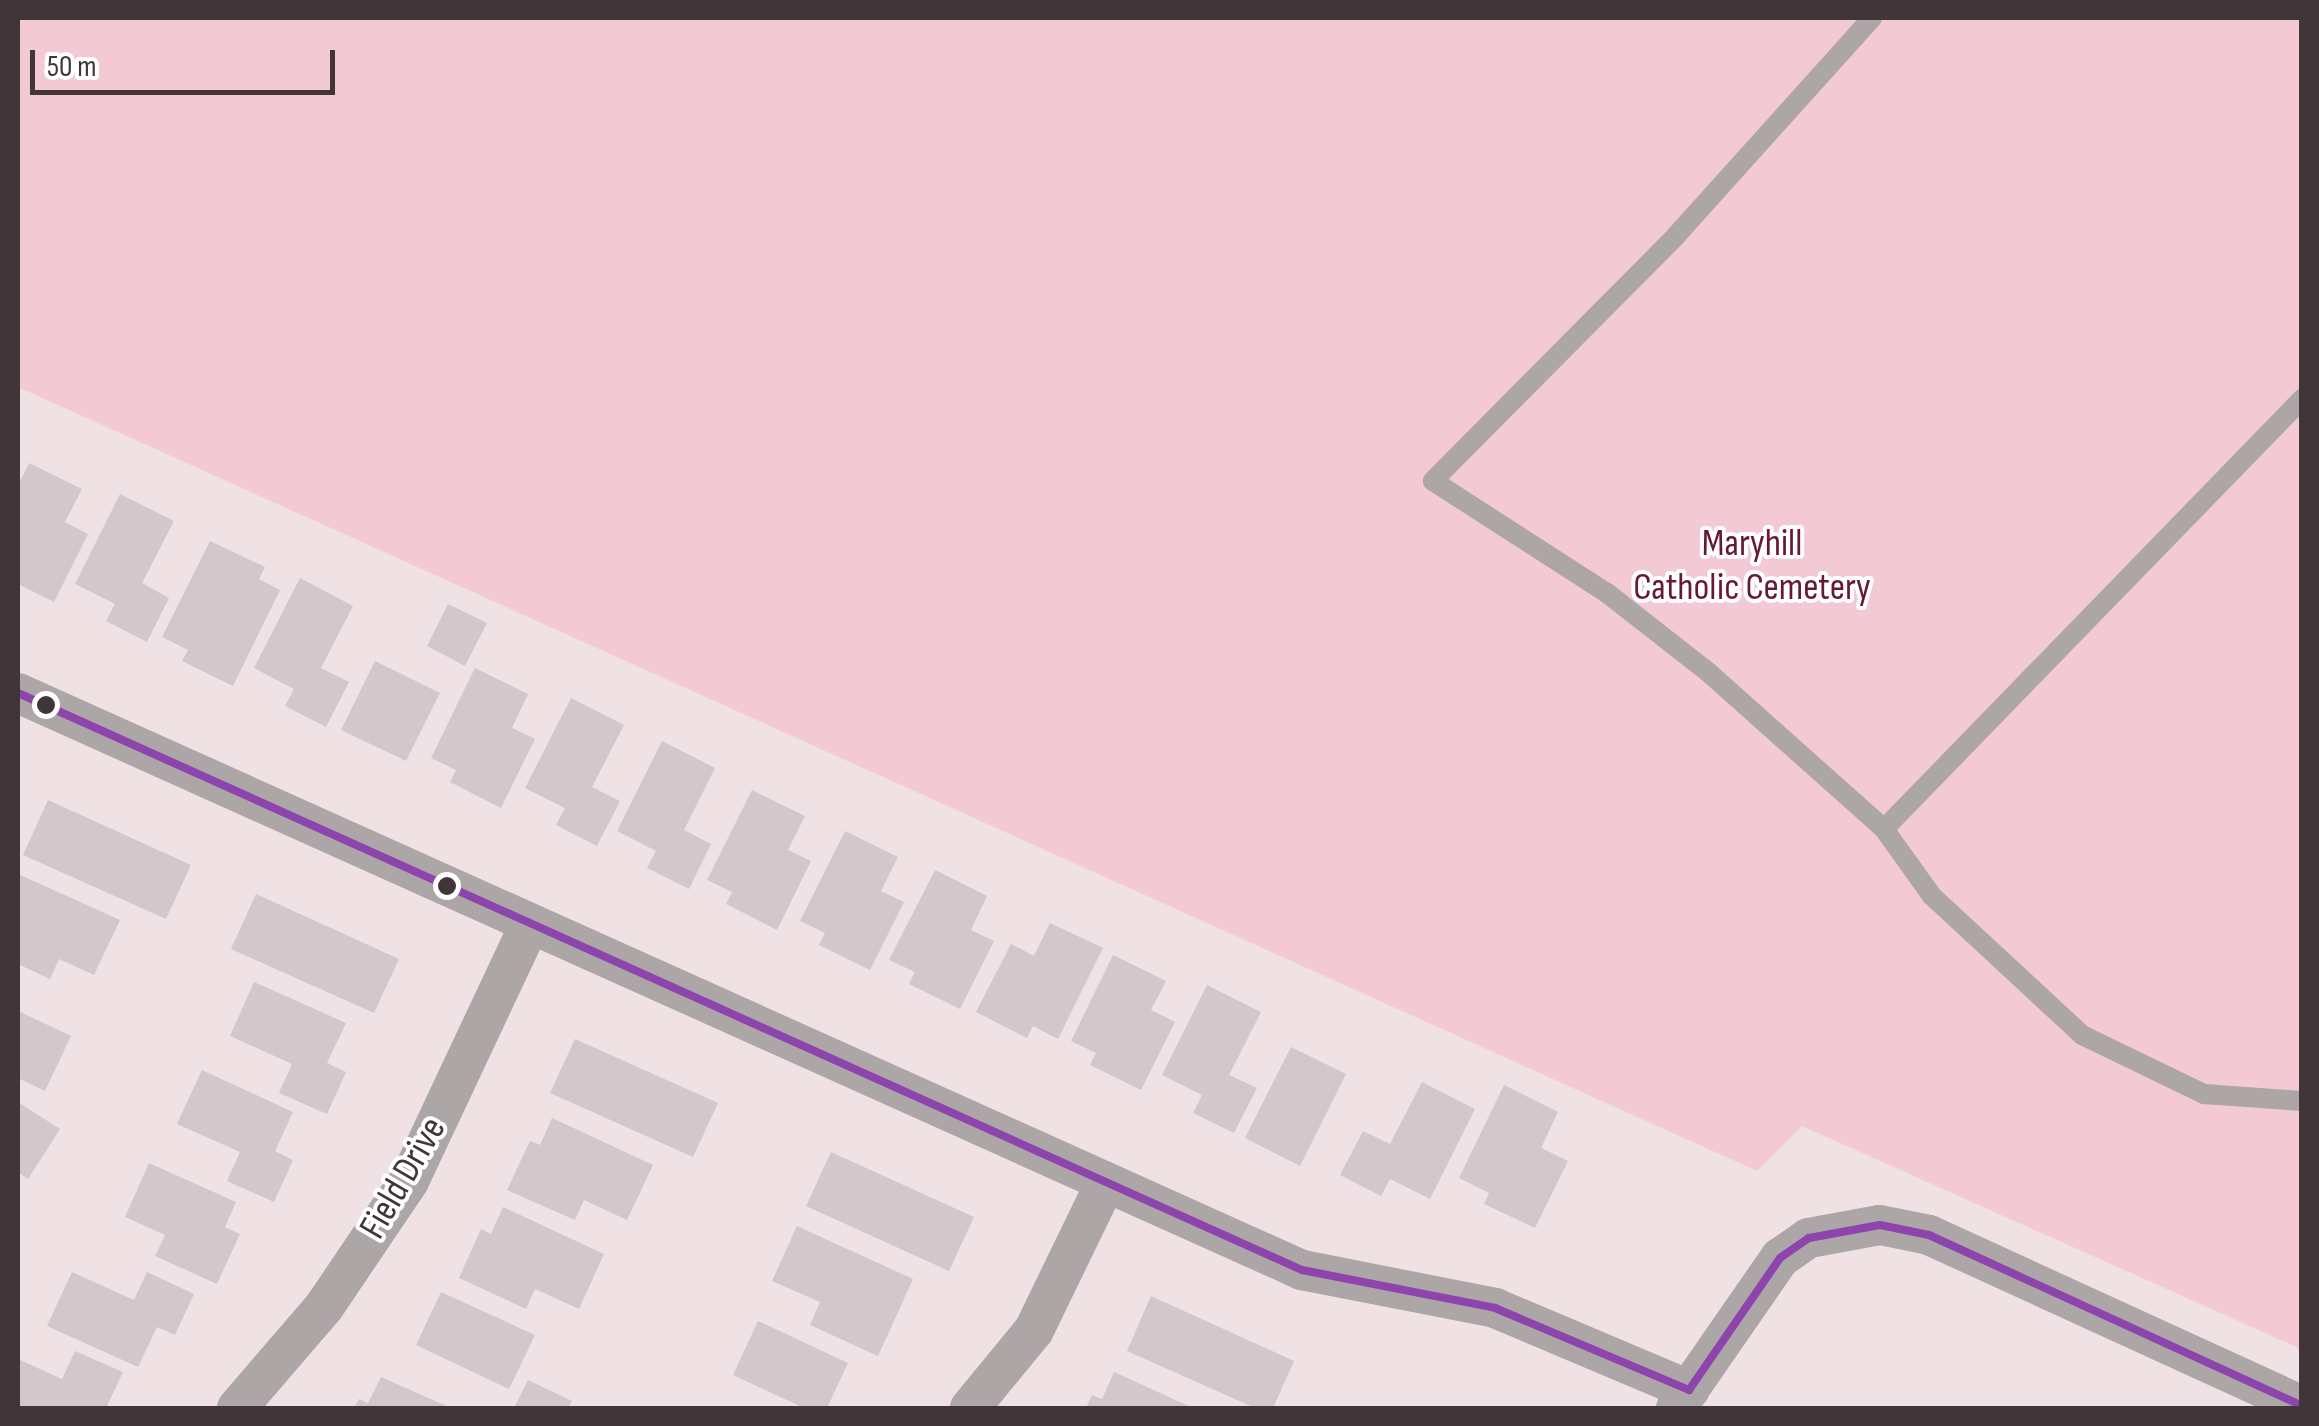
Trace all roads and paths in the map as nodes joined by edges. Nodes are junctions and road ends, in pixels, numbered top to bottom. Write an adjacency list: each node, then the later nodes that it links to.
1 (1872, 18): 4 (lane)
2 (2302, 399): 4 (lane)
3 (18, 693): 5 (street)
4 (1884, 829): 6 (lane)
5 (530, 924): 7 (street); 10 (street, Field Drive)
6 (2302, 1101)
7 (1105, 1184): 8 (street); 11 (street)
8 (1682, 1399): 9 (street)
9 (2302, 1406)
10 (237, 1408)
11 (970, 1408)

